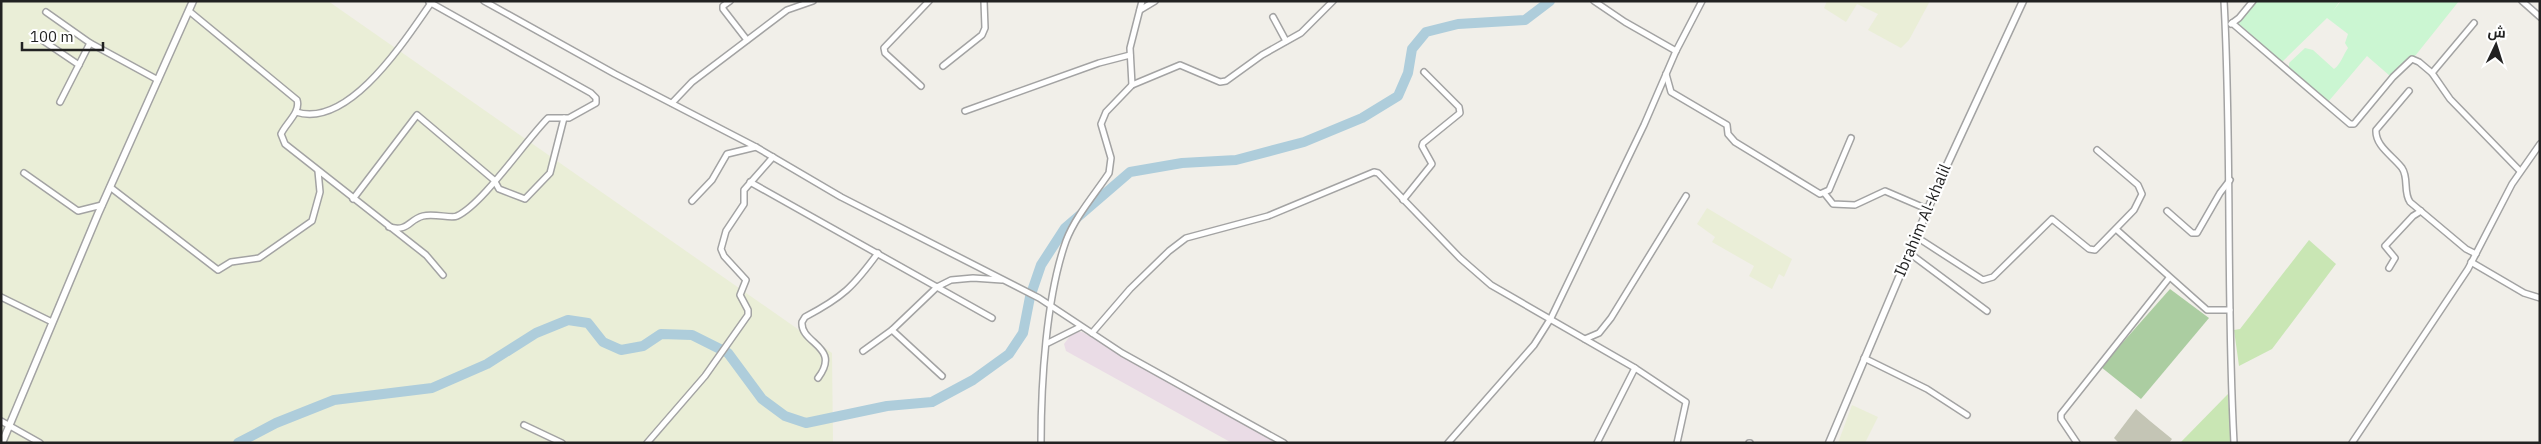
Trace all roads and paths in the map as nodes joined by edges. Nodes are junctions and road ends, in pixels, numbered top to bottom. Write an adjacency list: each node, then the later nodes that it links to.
1 (193, 1): 20 (street)
2 (484, 1): 43 (street)
3 (730, 1): 28 (street)
4 (792, 1): 18 (street)
5 (813, 1): 18 (street)
6 (929, 1): 40 (street)
7 (984, 1): 34 (street)
8 (1142, 1): 19 (street)
9 (1155, 1): 19 (street)
10 (1333, 1): 29 (street)
11 (1594, 1): 31 (street)
12 (1702, 1): 31 (street)
13 (2023, 1): 65 (street, Ibrahim Al-khalil)
14 (2224, 1): 26 (street)
15 (2252, 1): 24 (street)
16 (2522, 1): 23 (street)
17 (430, 2): 45 (street); 46 (street)
18 (792, 8): 28 (street)
19 (1140, 10): 32 (street)
20 (188, 11): 38 (street); 45 (street)
21 (46, 12): 30 (street)
22 (1273, 17): 29 (street)
23 (2540, 17)
24 (2232, 23): 26 (street); 36 (street)
25 (2474, 23): 36 (street)
26 (2226, 26): 56 (street)
27 (42, 40): 33 (street)
28 (747, 40): 43 (street)
29 (1286, 41): 39 (street)
30 (90, 43): 33 (street); 38 (street)
31 (1676, 51): 37 (street)
32 (1130, 55): 39 (street); 44 (street)
33 (79, 65): 42 (street)
34 (943, 66)
35 (1424, 72): 62 (street)
36 (2432, 73): 53 (street)
37 (1666, 74): 59 (street); 86 (street)
38 (158, 80): 58 (street)
39 (1132, 85): 82 (street)
40 (921, 86)
41 (2409, 90): 67 (street)
42 (60, 102)
43 (672, 103): 49 (street)
44 (965, 111)
45 (296, 112): 52 (street)
46 (564, 118): 55 (street); 55 (street)
47 (1851, 138): 59 (street)
48 (2540, 144): 53 (street)
49 (756, 147): 51 (street); 63 (street)
50 (2097, 150): 69 (street)
51 (772, 156): 57 (street); 78 (street)
52 (318, 171): 58 (street); 61 (street)
53 (2520, 171): 73 (street)
54 (24, 173): 64 (street)
55 (494, 180): 61 (street); 68 (street)
56 (2230, 180): 66 (street); 83 (street)
57 (750, 182): 72 (street); 105 (street)
58 (110, 187): 64 (street)
59 (1825, 194): 65 (street)
60 (1686, 196): 91 (street)
61 (353, 199): 68 (street)
62 (1403, 200): 86 (street); 90 (street)
63 (692, 201)
64 (102, 205): 87 (street)
65 (1927, 209): 70 (street, Ibrahim Al-khalil)
66 (2167, 211)
67 (2421, 212): 73 (street); 75 (street)
68 (389, 227): 76 (street)
69 (2117, 230): 70 (street); 77 (street)
70 (1915, 236): 71 (street, Ibrahim Al-khalil)
71 (1908, 252): 84 (street); 94 (street, Ibrahim Al-khalil)
72 (878, 253): 79 (street); 97 (street)
73 (2476, 254): 74 (street)
74 (2472, 262): 81 (street); 114 (street)
75 (2389, 268)
76 (443, 274)
77 (2169, 278): 83 (street); 112 (street)
78 (1006, 280): 79 (street); 82 (street)
79 (938, 287): 85 (street); 89 (street)
80 (1, 296): 87 (street)
81 (2540, 298)
82 (1052, 306): 88 (street); 92 (street)
83 (2230, 310): 113 (street)
84 (1987, 311)
85 (992, 318)
86 (1551, 318): 91 (street); 108 (street)
87 (52, 322): 100 (street)
88 (1080, 327): 90 (street); 92 (street)
89 (892, 330): 93 (street); 96 (street)
90 (1092, 333): 107 (street)
91 (1585, 339): 95 (street)
92 (1048, 343): 106 (street)
93 (862, 351)
94 (1864, 358): 98 (street); 111 (street, Ibrahim Al-khalil)
95 (1635, 368): 109 (street); 110 (street)
96 (942, 376)
97 (818, 378)
98 (1967, 415)
99 (1, 421): 100 (street)
100 (9, 425): 102 (street); 103 (street)
101 (524, 425): 104 (street)
102 (2, 443)
103 (40, 443)
104 (562, 443)
105 (647, 443)
106 (1042, 443)
107 (1284, 443)
108 (1448, 443)
109 (1597, 443)
110 (1677, 443)
111 (1829, 443)
112 (2077, 443)
113 (2234, 443)
114 (2352, 443)

